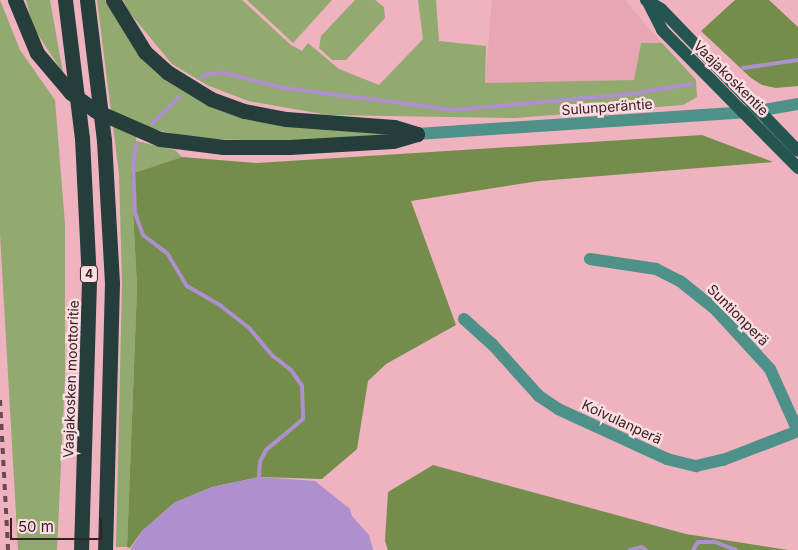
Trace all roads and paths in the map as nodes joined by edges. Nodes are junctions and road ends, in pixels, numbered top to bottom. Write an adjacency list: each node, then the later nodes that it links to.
1 (14, 0): 9 (highway)
2 (65, 0): 15 (highway, Vaajakosken moottoritie / 4)
3 (88, 0): 16 (highway, 4)
4 (113, 0): 9 (highway)
5 (648, 2): 7 (main road, Vaajakoskentie); 8 (main road, Vaajakoskentie)
6 (798, 104): 7 (street, Sulunperäntie)
7 (758, 111): 8 (street, Sulunperäntie); 10 (main road, Vaajakoskentie)
8 (744, 113): 9 (street, Sulunperäntie); 11 (main road, Vaajakoskentie)
9 (417, 134)
10 (798, 151)
11 (798, 168)
12 (590, 259): 14 (street, Suntionperä)
13 (464, 319): 14 (street, Koivulanperä)
14 (798, 431)
15 (82, 550)
16 (105, 550)

